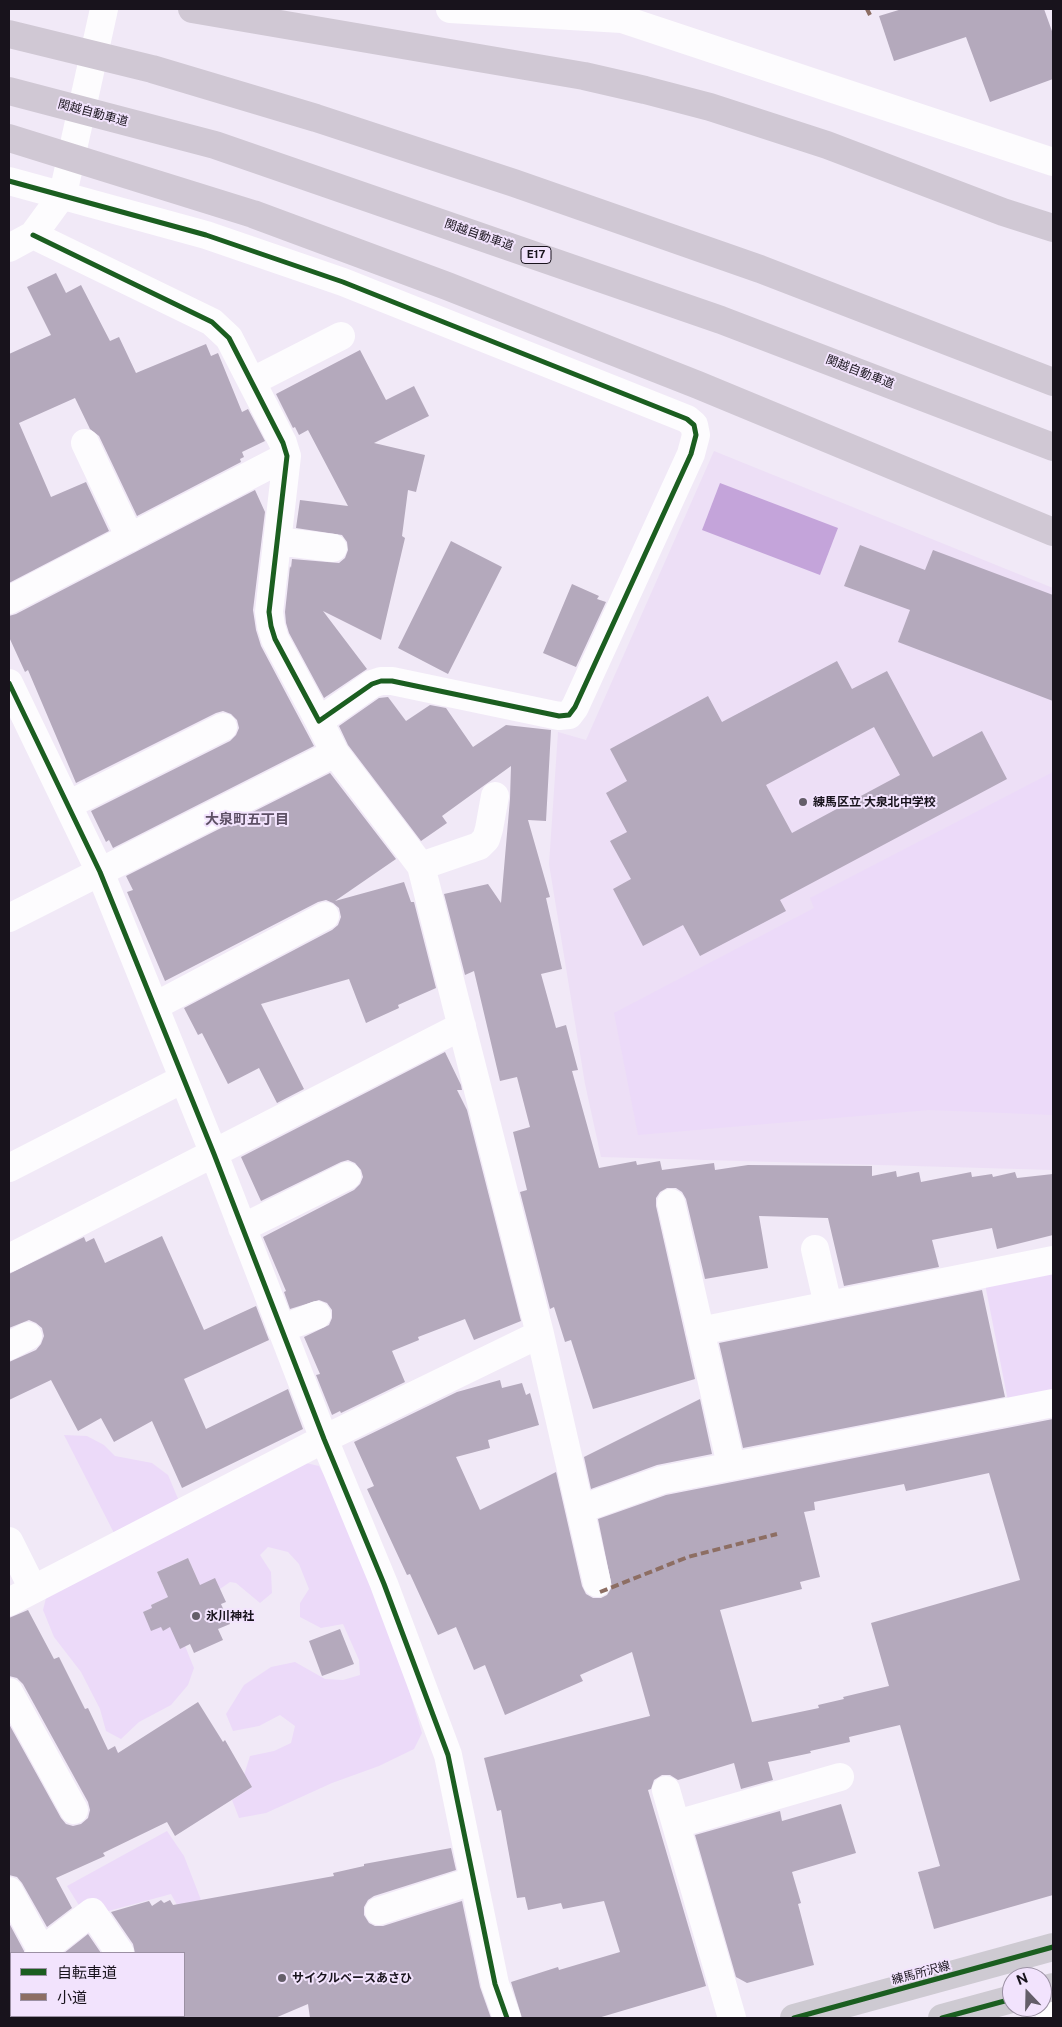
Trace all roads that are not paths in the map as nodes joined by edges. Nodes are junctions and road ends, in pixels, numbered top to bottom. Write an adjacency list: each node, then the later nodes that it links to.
1 (104, 9): 10 (street)
2 (192, 9): 11 (highway)
3 (450, 9): 4 (street)
4 (625, 14): 8 (street)
5 (9, 34): 16 (highway)
6 (9, 92): 18 (highway, 関越自動車道 / E17)
7 (9, 138): 20 (highway)
8 (1053, 162)
9 (9, 181): 10 (street)
10 (63, 194): 12 (street); 26 (street)
11 (1053, 228)
12 (33, 236): 13 (street); 15 (street)
13 (9, 248)
14 (341, 336): 15 (street)
15 (253, 381): 19 (street)
16 (1053, 382)
17 (85, 442): 21 (street)
18 (1053, 447)
19 (287, 456): 21 (street); 22 (street)
20 (1053, 532)
21 (130, 538): 24 (street)
22 (277, 541): 23 (street); 26 (street)
23 (333, 548)
24 (9, 600)
25 (9, 683): 30 (street)
26 (319, 721): 28 (street)
27 (222, 727): 30 (street)
28 (335, 753): 31 (street); 32 (street)
29 (495, 796): 31 (street)
30 (68, 804): 32 (street)
31 (421, 866): 36 (street)
32 (100, 872): 34 (street); 35 (street)
33 (325, 916): 35 (street)
34 (9, 918)
35 (155, 1006): 37 (street)
36 (462, 1026): 38 (street); 50 (street)
37 (183, 1078): 38 (street); 39 (street)
38 (214, 1154): 42 (street); 44 (street)
39 (9, 1168)
40 (347, 1176): 42 (street)
41 (671, 1204): 49 (street)
42 (242, 1228): 48 (street)
43 (815, 1249): 46 (street)
44 (9, 1258)
45 (1053, 1260): 46 (street)
46 (828, 1305): 49 (street)
47 (317, 1315): 48 (street)
48 (281, 1329): 52 (street)
49 (700, 1331): 53 (street)
50 (540, 1334): 52 (street); 54 (street)
51 (1053, 1403): 53 (street)
52 (324, 1439): 57 (street); 64 (street)
53 (731, 1465): 54 (street)
54 (581, 1509): 56 (street)
55 (9, 1541): 57 (street)
56 (597, 1583)
57 (33, 1589): 58 (street)
58 (9, 1602)
59 (9, 1692): 62 (street)
60 (840, 1777): 63 (street)
61 (666, 1790): 63 (street)
62 (74, 1810)
63 (677, 1824): 72 (street)
64 (472, 1881): 66 (street); 71 (street)
65 (9, 1891): 68 (street)
66 (380, 1911)
67 (1053, 1947): 73 (main road, 練馬所沢線)
68 (41, 1952): 69 (street)
69 (119, 1952)
70 (1002, 2002): 74 (main road)
71 (508, 2018)
72 (732, 2018)
73 (794, 2018)
74 (942, 2018)

